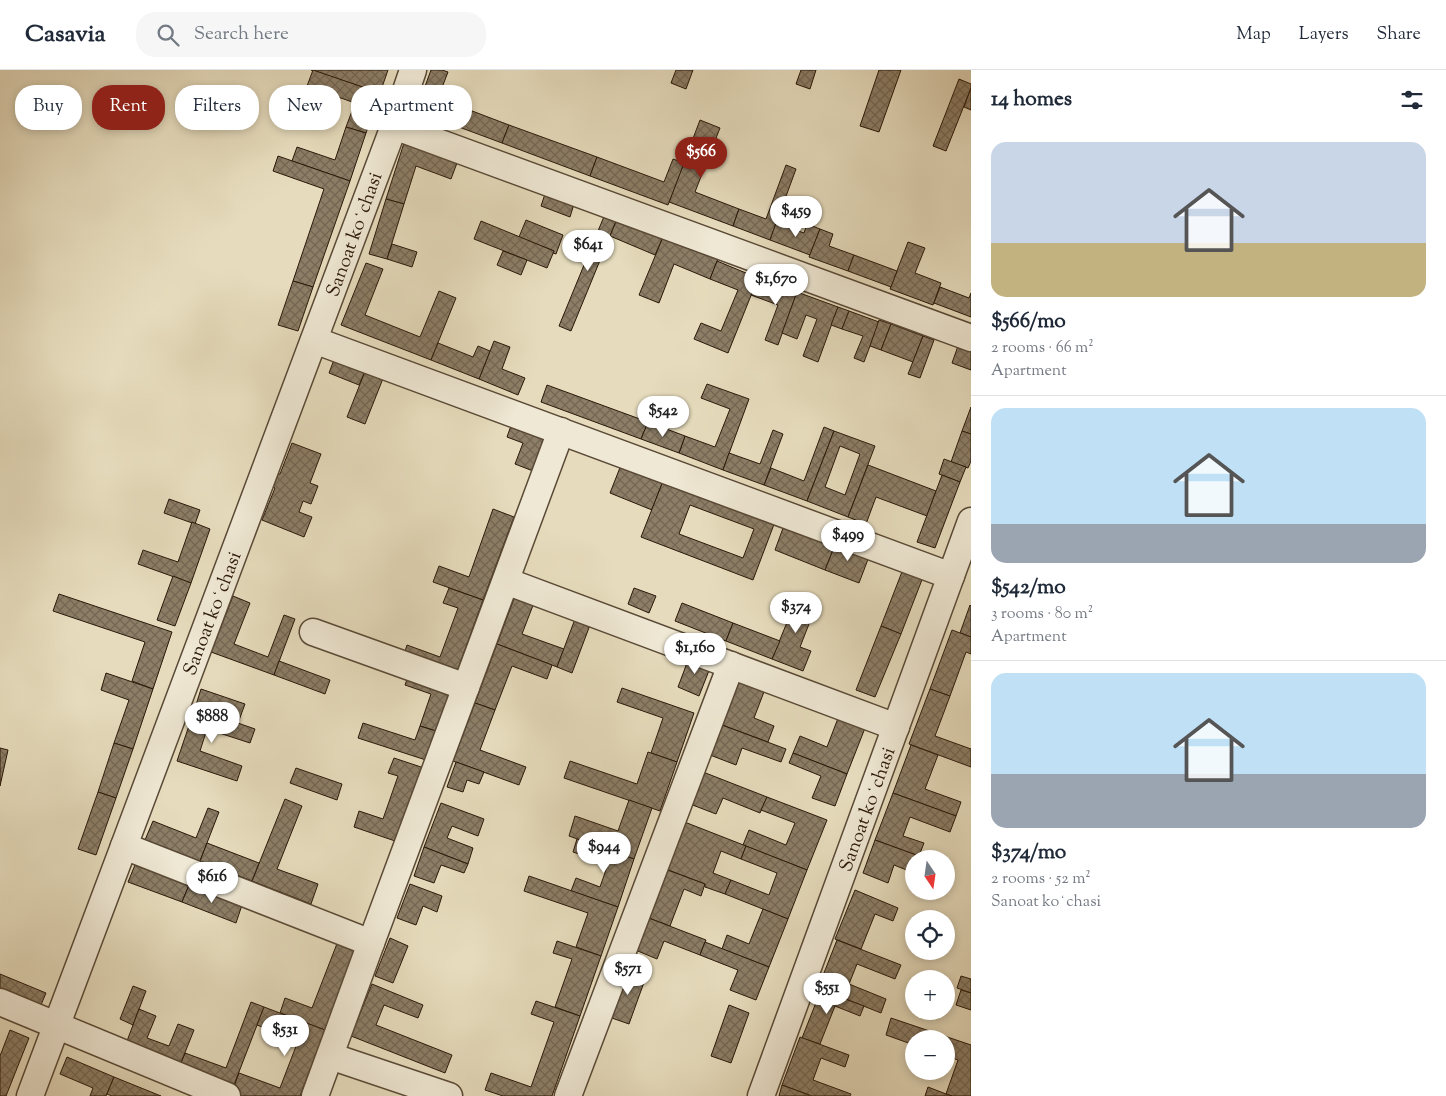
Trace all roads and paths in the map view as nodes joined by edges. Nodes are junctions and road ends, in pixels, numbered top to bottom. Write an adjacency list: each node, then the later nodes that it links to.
1 (413, 70): 2 (street, Sanoat koʻchasi)
2 (408, 85)
3 (393, 130): 6 (street, Sanoat koʻchasi)
4 (405, 130): 5 (street)
5 (971, 338)
6 (314, 340): 7 (street); 15 (street, Sanoat koʻchasi)
7 (561, 431): 9 (street); 10 (street)
8 (971, 521): 9 (street, Sanoat koʻchasi)
9 (951, 576): 14 (street, Sanoat koʻchasi)
10 (506, 581): 12 (street); 13 (street)
11 (313, 632): 13 (street)
12 (731, 665): 14 (street); 24 (street)
13 (466, 687): 16 (street)
14 (896, 727): 25 (street, Sanoat koʻchasi)
15 (124, 846): 16 (street); 18 (street, Sanoat koʻchasi)
16 (371, 943): 19 (street)
17 (0, 1002): 18 (street)
18 (56, 1025): 20 (street, Sanoat koʻchasi); 21 (street)
19 (330, 1056): 22 (street); 23 (street)
20 (30, 1096)
21 (227, 1096)
22 (315, 1096)
23 (448, 1096)
24 (568, 1096)
25 (761, 1096)

